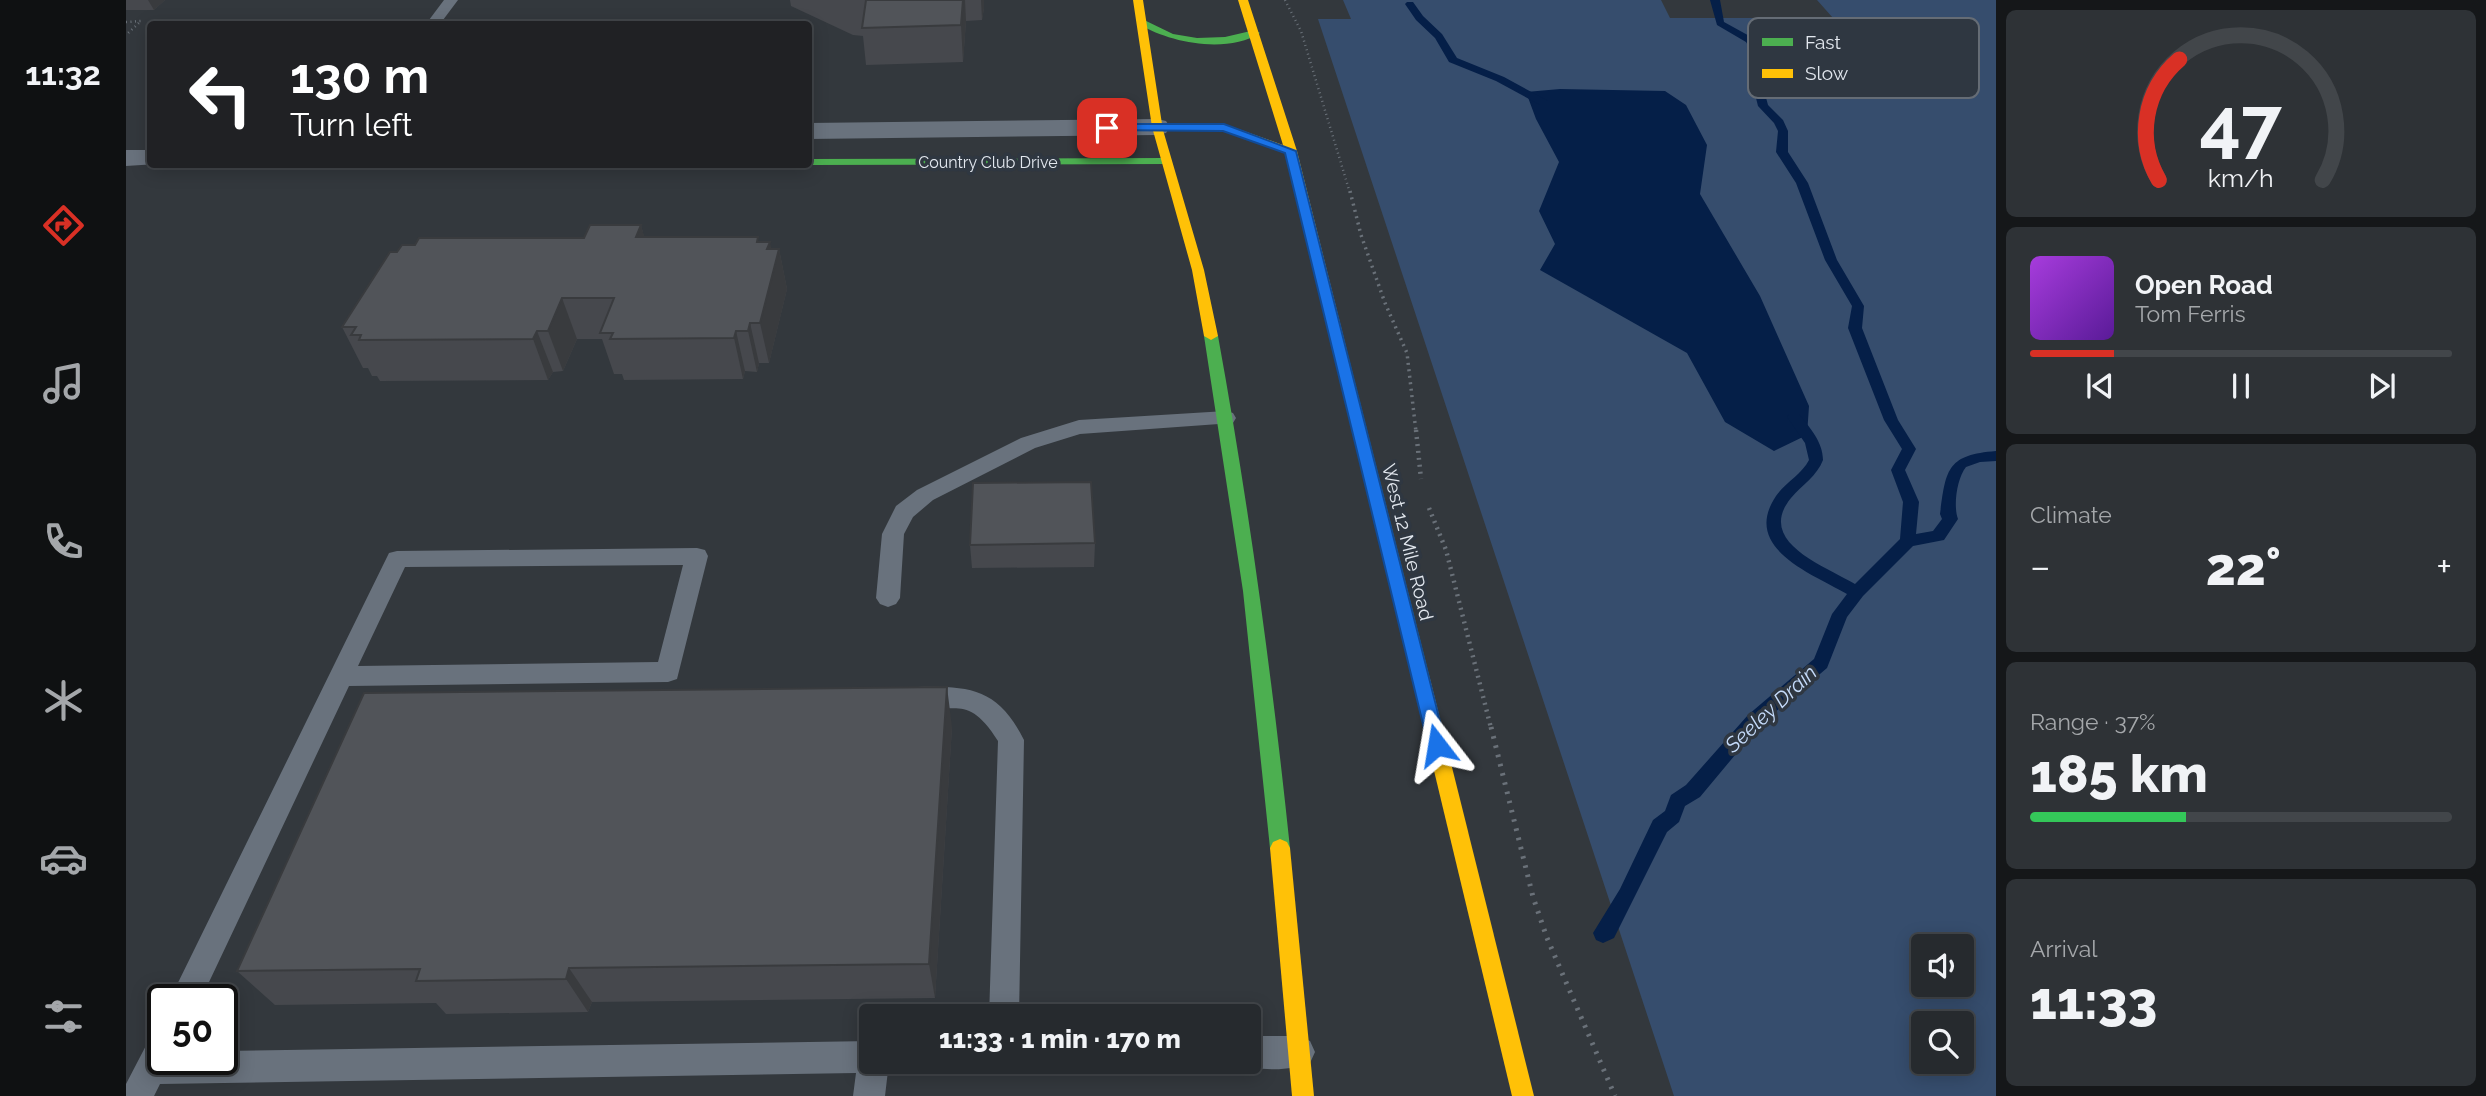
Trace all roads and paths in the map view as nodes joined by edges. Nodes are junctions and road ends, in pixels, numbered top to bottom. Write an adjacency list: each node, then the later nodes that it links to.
1 (451, 0): 5 (lane)
2 (1138, 0): 7 (main road)
3 (1243, 0): 8 (main road, West 12 Mile Road)
4 (1285, 0): 18 (path)
5 (435, 21)
6 (126, 22): 9 (path)
7 (1142, 22): 8 (main road); 10 (main road)
8 (1255, 33): 12 (main road, West 12 Mile Road)
9 (126, 35)
10 (1157, 127): 11 (street, Country Club Drive); 12 (main road); 15 (main road)
11 (812, 131)
12 (1290, 151): 36 (main road, West 12 Mile Road)
13 (147, 158): 14 (street)
14 (126, 159)
15 (1167, 161): 16 (main road, Country Club Drive); 17 (main road)
16 (812, 162)
17 (1226, 418): 20 (lane); 28 (main road)
18 (1423, 490)
19 (1426, 500): 37 (path)
20 (888, 598)
21 (668, 672): 22 (lane); 22 (lane); 23 (lane)
22 (341, 676): 25 (lane)
23 (686, 693)
24 (896, 697): 26 (lane)
25 (192, 984)
26 (1004, 1004)
27 (1261, 1052): 28 (lane)
28 (1299, 1052): 35 (main road)
29 (238, 1056): 30 (lane)
30 (859, 1060)
31 (871, 1074): 34 (lane)
32 (148, 1075): 33 (lane)
33 (137, 1096)
34 (869, 1096)
35 (1303, 1096)
36 (1524, 1096)
37 (1615, 1096)

